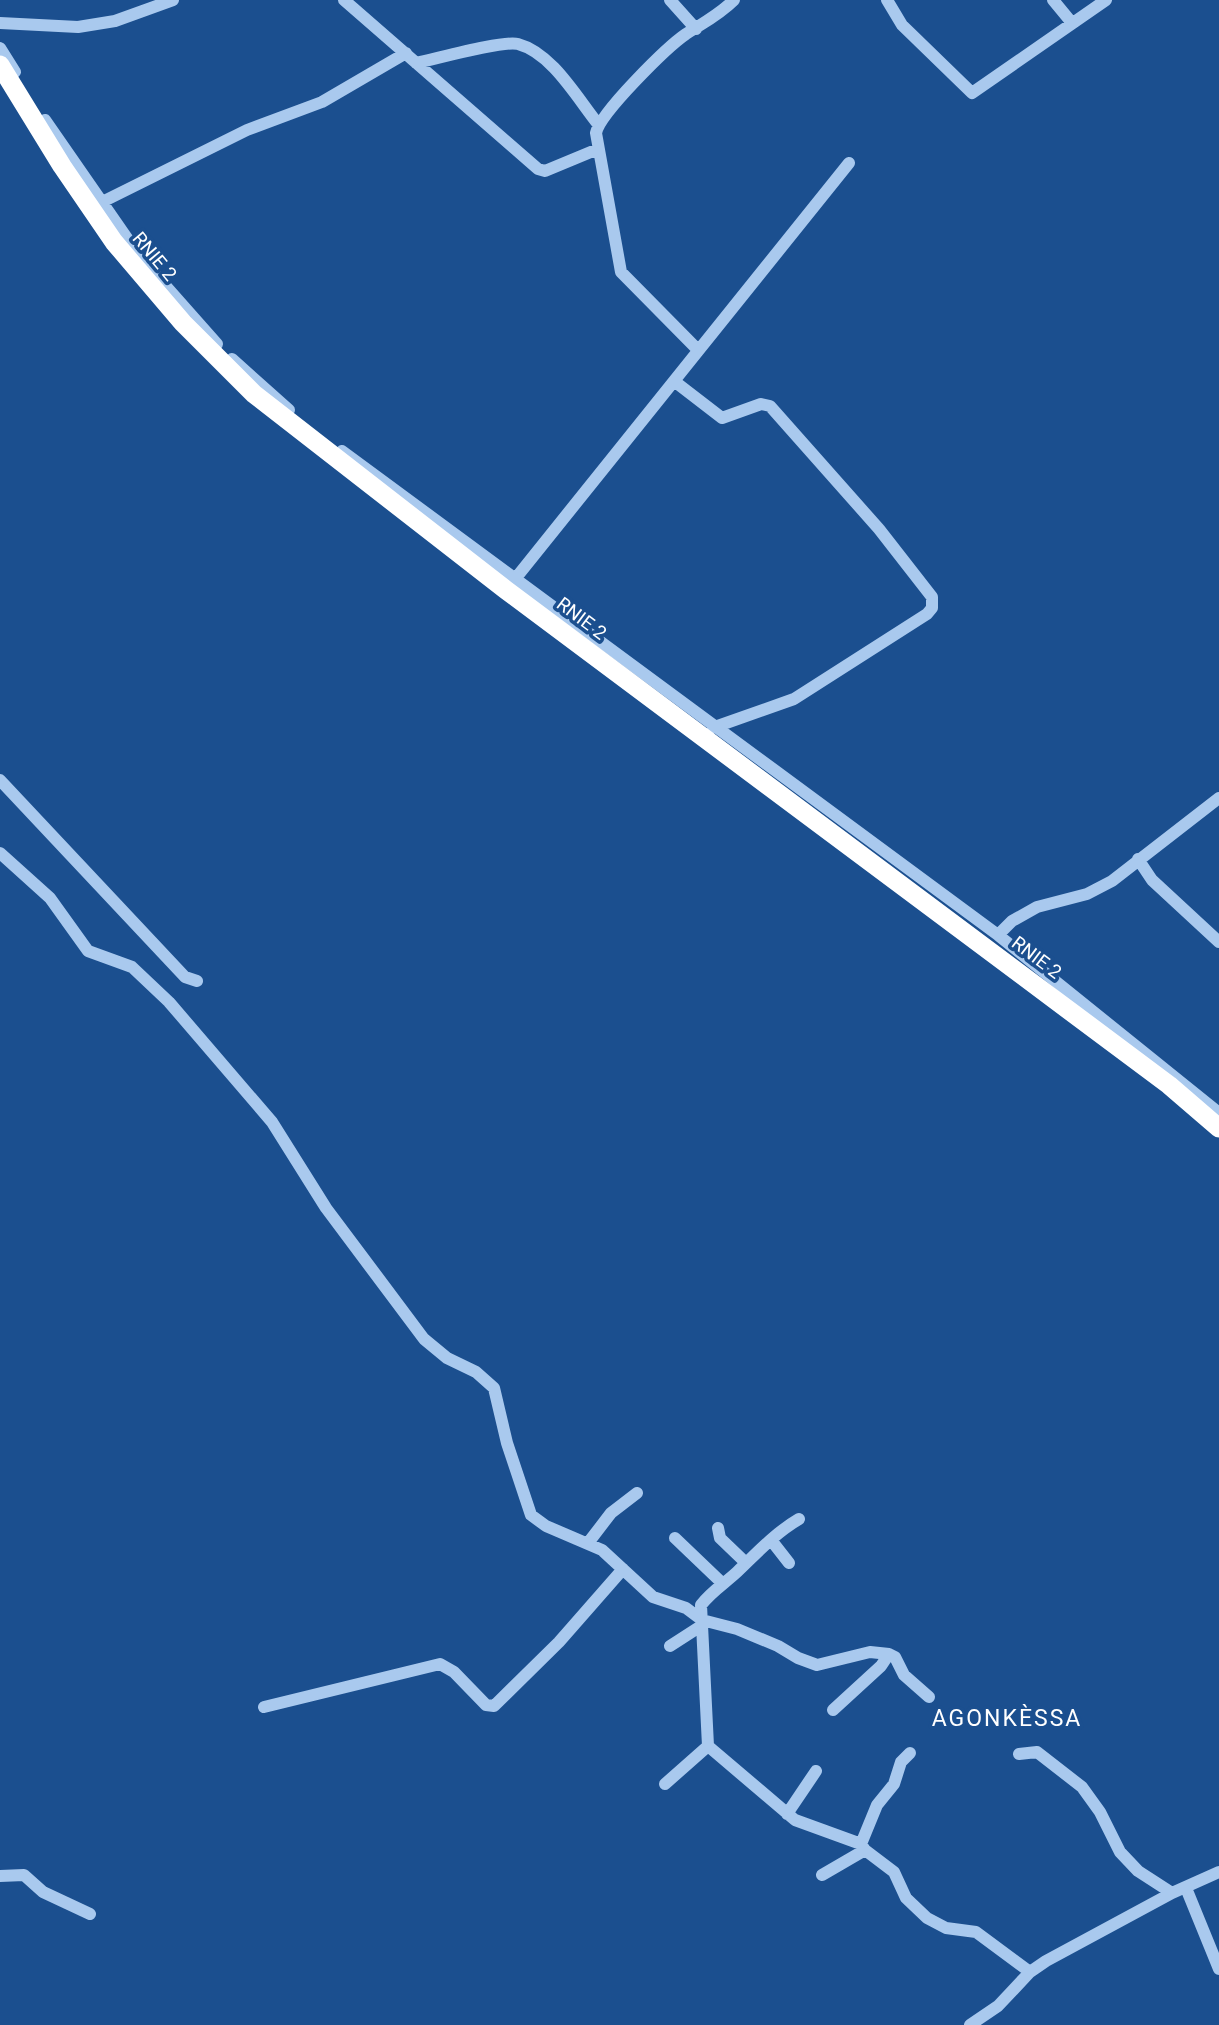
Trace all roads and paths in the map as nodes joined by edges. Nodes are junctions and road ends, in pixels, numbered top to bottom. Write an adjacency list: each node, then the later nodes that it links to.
1 (173, 0): 8 (street)
2 (344, 0): 12 (street)
3 (670, 0): 10 (street)
4 (734, 0): 10 (street)
5 (887, 0): 9 (street)
6 (1053, 0): 9 (street)
7 (1106, 0): 9 (street)
8 (0, 23)
9 (1072, 23)
10 (696, 29): 15 (street)
11 (0, 48): 18 (street)
12 (406, 53): 13 (street); 18 (street)
13 (416, 63): 15 (street); 16 (street)
14 (0, 65): 18 (highway, RNIE 2 / RNIE 2)
15 (598, 124): 16 (street)
16 (598, 149): 19 (street)
17 (849, 163): 19 (street)
18 (96, 205): 21 (highway, RNIE 2 / RNIE 2)
19 (698, 351): 20 (street)
20 (674, 381): 21 (street); 22 (street)
21 (511, 584): 22 (highway, RNIE 2 / RNIE 2)
22 (707, 730): 27 (street); 31 (highway, RNIE 2 / RNIE 2)
23 (0, 780): 29 (street)
24 (1219, 798): 26 (street)
25 (0, 853): 37 (street)
26 (1138, 859): 27 (street); 28 (street)
27 (998, 935): 30 (street)
28 (1219, 942)
29 (197, 981)
30 (1219, 1113)
31 (1219, 1128)
32 (637, 1493): 37 (street)
33 (799, 1519): 36 (street)
34 (718, 1528): 38 (street)
35 (675, 1538): 41 (street)
36 (771, 1540): 38 (street); 39 (street)
37 (589, 1543): 40 (street)
38 (745, 1562): 41 (street)
39 (789, 1563)
40 (622, 1569): 42 (street); 46 (street)
41 (721, 1583): 42 (street)
42 (701, 1623): 43 (street); 44 (street); 48 (street)
43 (670, 1646)
44 (889, 1654): 45 (street); 47 (street)
45 (929, 1697)
46 (264, 1707)
47 (833, 1710)
48 (708, 1746): 52 (street); 53 (street)
49 (910, 1753): 54 (street)
50 (1019, 1754): 59 (street)
51 (816, 1771): 53 (street)
52 (665, 1784)
53 (787, 1814): 54 (street)
54 (863, 1847): 56 (street); 62 (street)
55 (1219, 1872): 58 (street)
56 (822, 1875)
57 (0, 1876): 60 (street)
58 (1186, 1888): 59 (street); 61 (street)
59 (1172, 1893): 62 (street)
60 (90, 1914)
61 (1219, 1969)
62 (1030, 1972): 63 (street)
63 (970, 2025)

